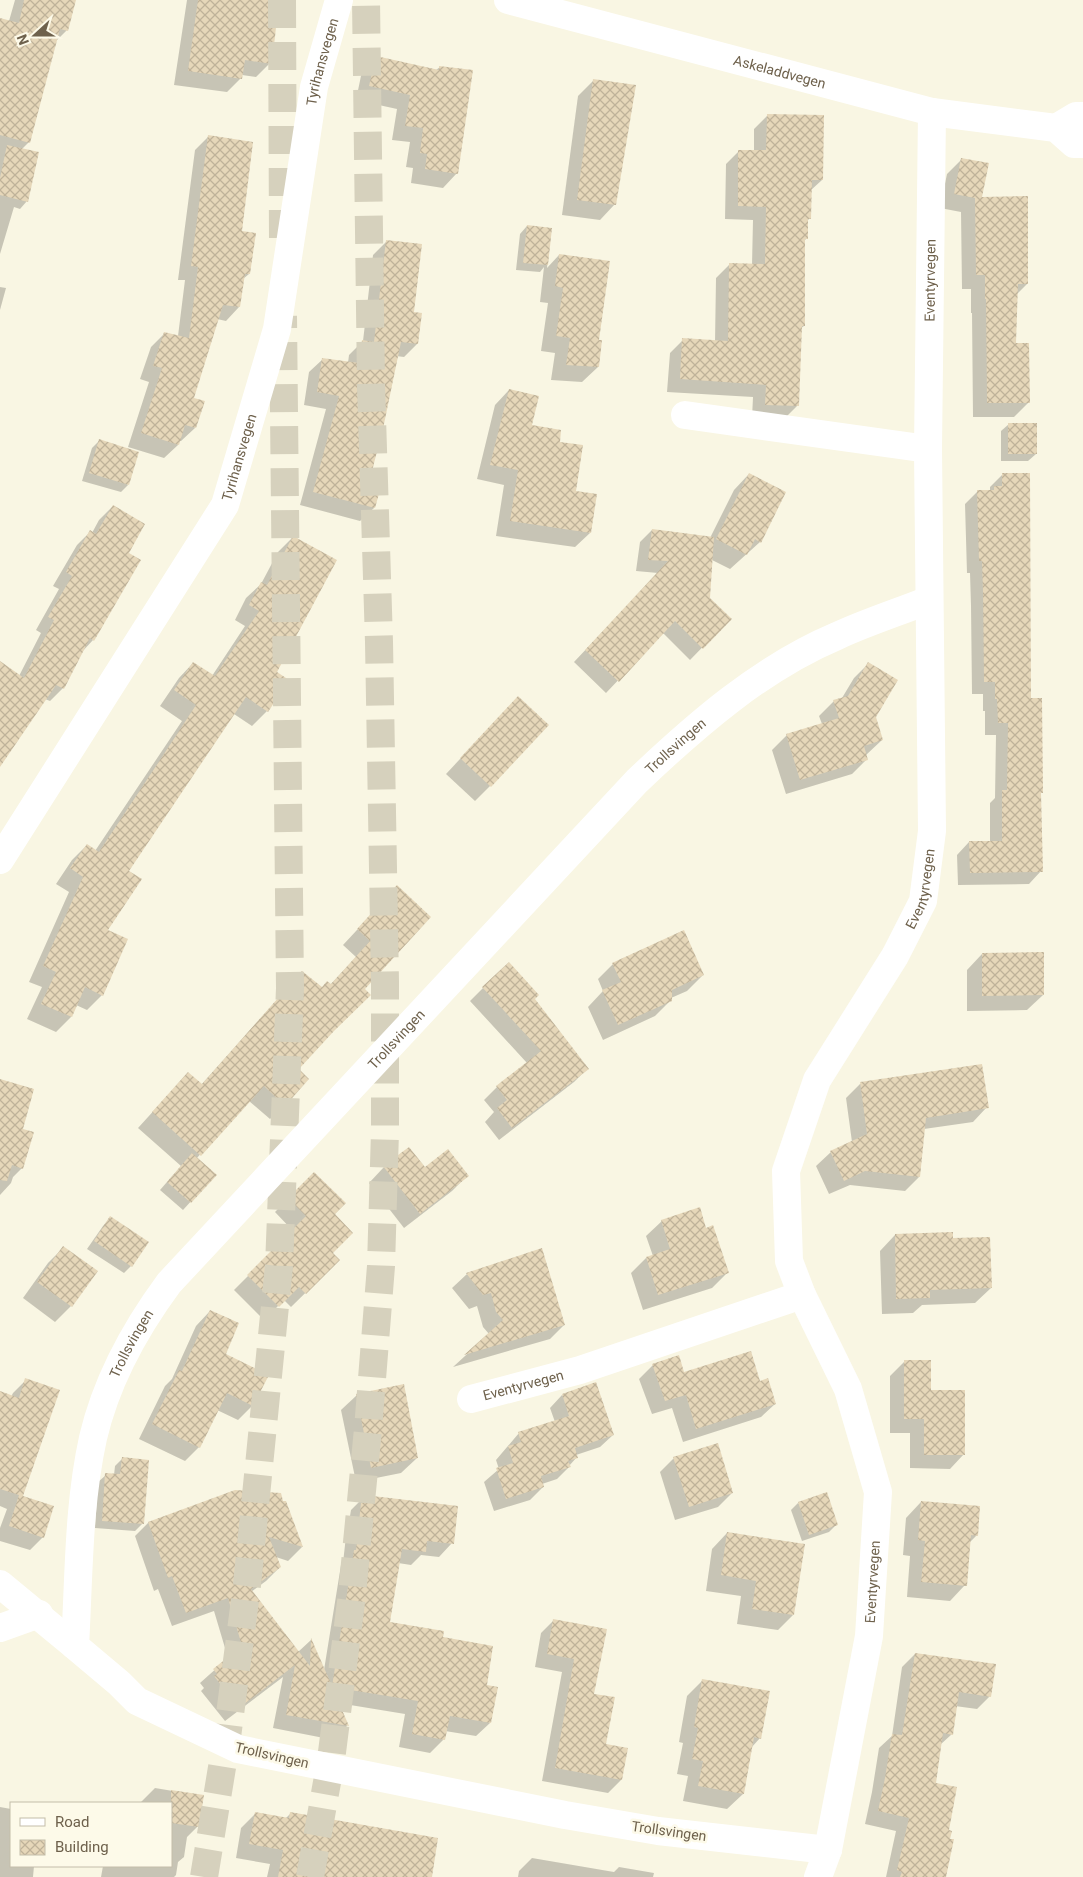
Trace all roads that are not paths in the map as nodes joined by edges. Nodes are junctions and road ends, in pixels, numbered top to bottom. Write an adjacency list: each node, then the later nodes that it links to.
1 (338, 0): 10 (street, Tyrihansvegen)
2 (508, 0): 3 (street, Askeladdvegen)
3 (932, 112): 5 (street, Askeladdvegen); 8 (street, Eventyrvegen)
4 (1083, 116): 5 (street)
5 (1056, 128): 6 (street)
6 (1083, 144)
7 (684, 415): 8 (street)
8 (928, 449): 9 (street, Eventyrvegen)
9 (929, 600): 11 (street, Eventyrvegen); 16 (street, Trollsvingen)
10 (0, 860)
11 (802, 1296): 12 (street, Eventyrvegen); 17 (street, Eventyrvegen)
12 (471, 1399)
13 (0, 1584): 14 (street)
14 (39, 1614): 15 (street); 16 (street)
15 (0, 1628)
16 (75, 1646): 17 (street, Trollsvingen)
17 (828, 1850): 18 (street, Eventyrvegen)
18 (818, 1877)

